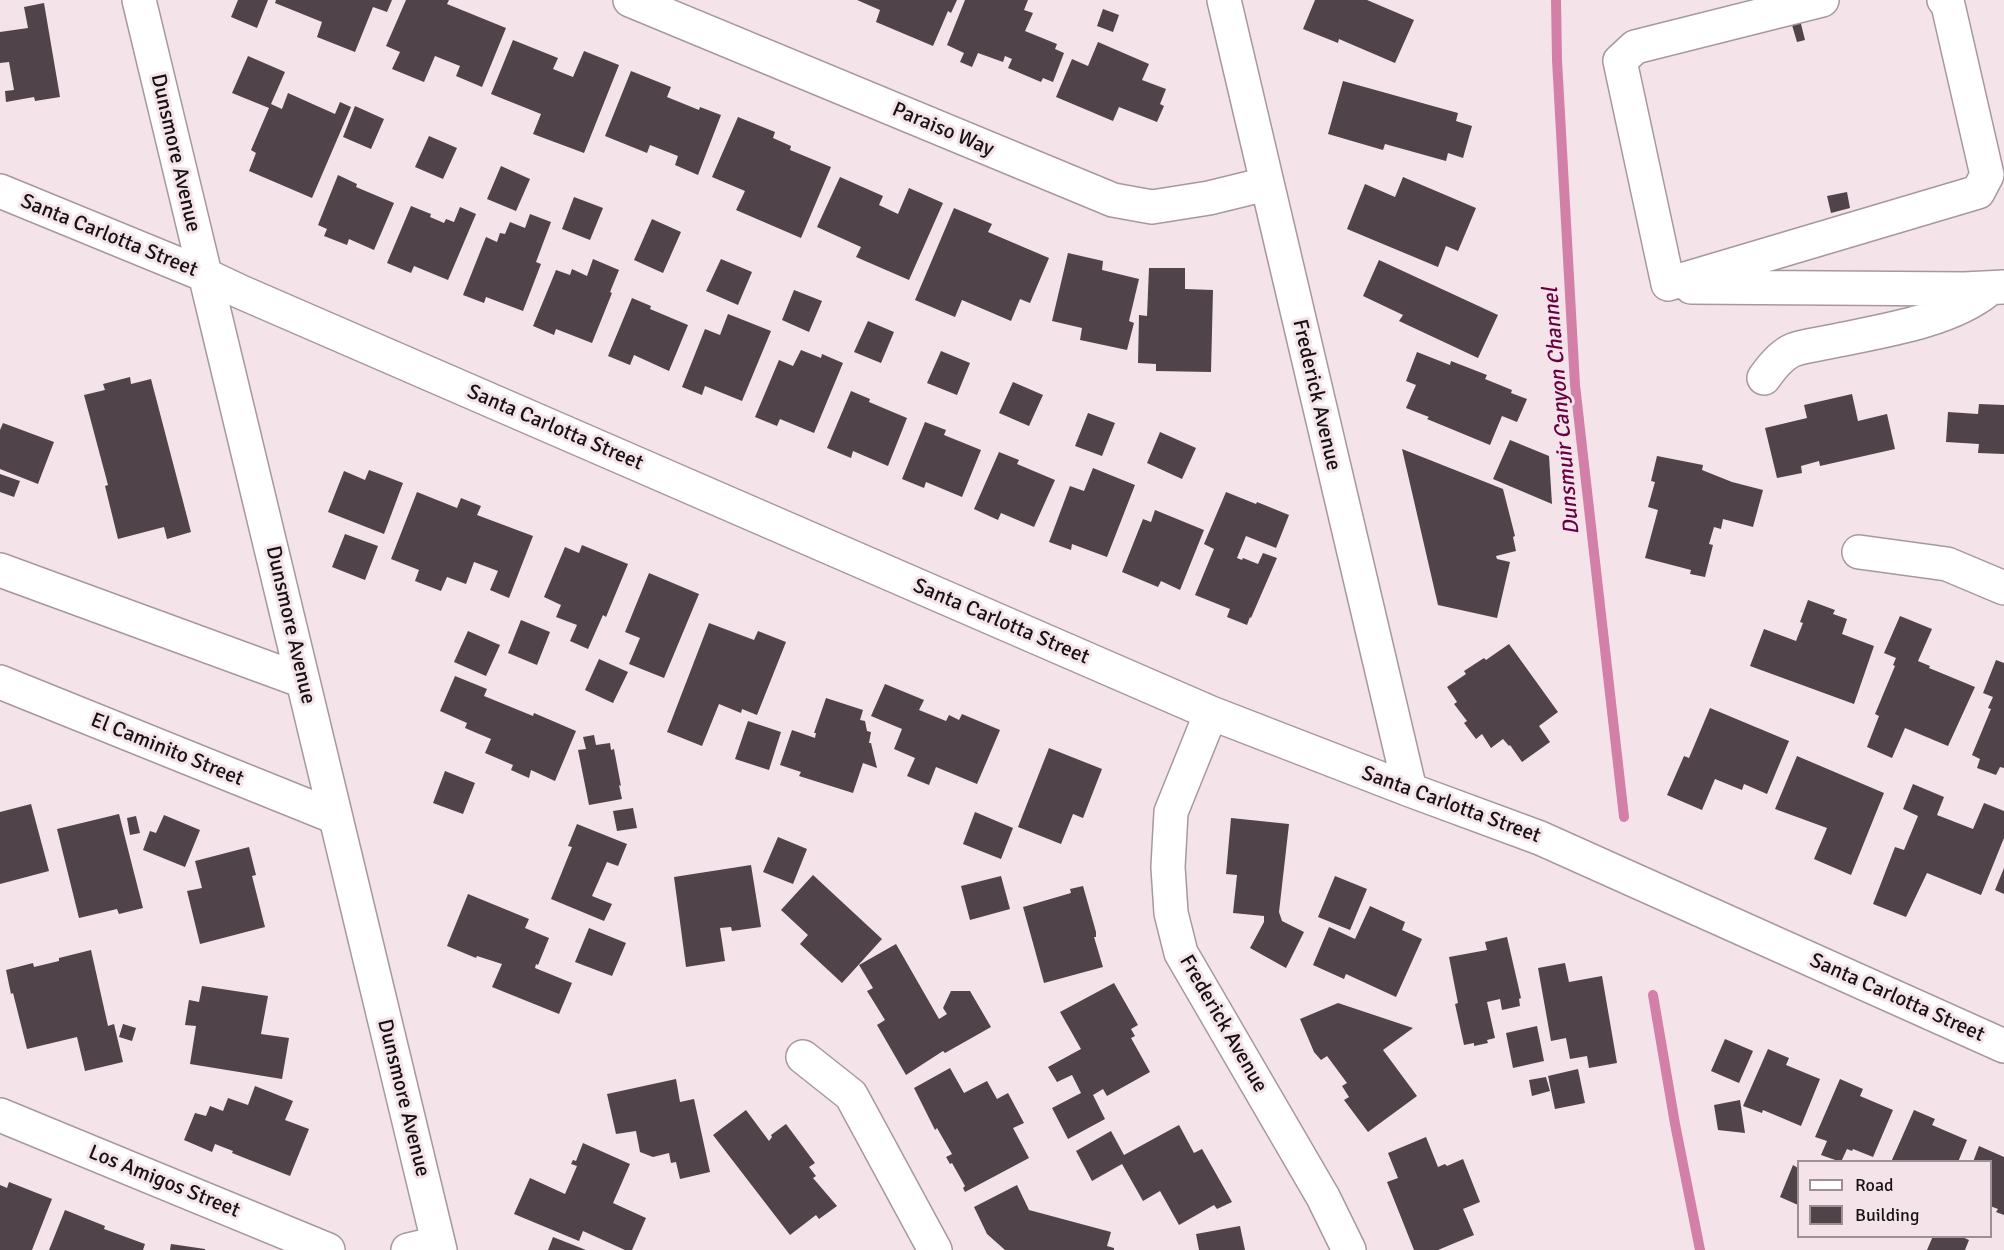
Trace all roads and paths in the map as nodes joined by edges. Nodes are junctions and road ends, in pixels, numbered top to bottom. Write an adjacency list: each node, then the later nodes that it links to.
1 (139, 0): 8 (street, Dunsmore Avenue)
2 (630, 0): 6 (street, Paraiso Way)
3 (1224, 0): 6 (street, Frederick Avenue)
4 (1822, 0): 9 (street)
5 (1944, 0): 9 (street)
6 (1266, 184): 18 (street, Frederick Avenue)
7 (0, 191): 8 (street, Santa Carlotta Street)
8 (205, 275): 16 (street, Dunsmore Avenue); 17 (street, Santa Carlotta Street)
9 (1668, 284): 10 (street)
10 (1998, 287): 11 (street)
11 (1764, 378)
12 (1859, 552): 14 (street)
13 (0, 570): 16 (street)
14 (2004, 588)
15 (0, 681): 19 (street, El Caminito Street)
16 (303, 681): 19 (street, Dunsmore Avenue)
17 (1211, 713): 18 (street, Santa Carlotta Street); 26 (street, Frederick Avenue)
18 (1410, 790): 20 (street, Santa Carlotta Street)
19 (336, 817): 23 (street, Dunsmore Avenue)
20 (2004, 1046)
21 (803, 1058): 25 (street)
22 (0, 1115): 24 (street, Los Amigos Street)
23 (429, 1248)
24 (328, 1250)
25 (935, 1250)
26 (1349, 1250)

